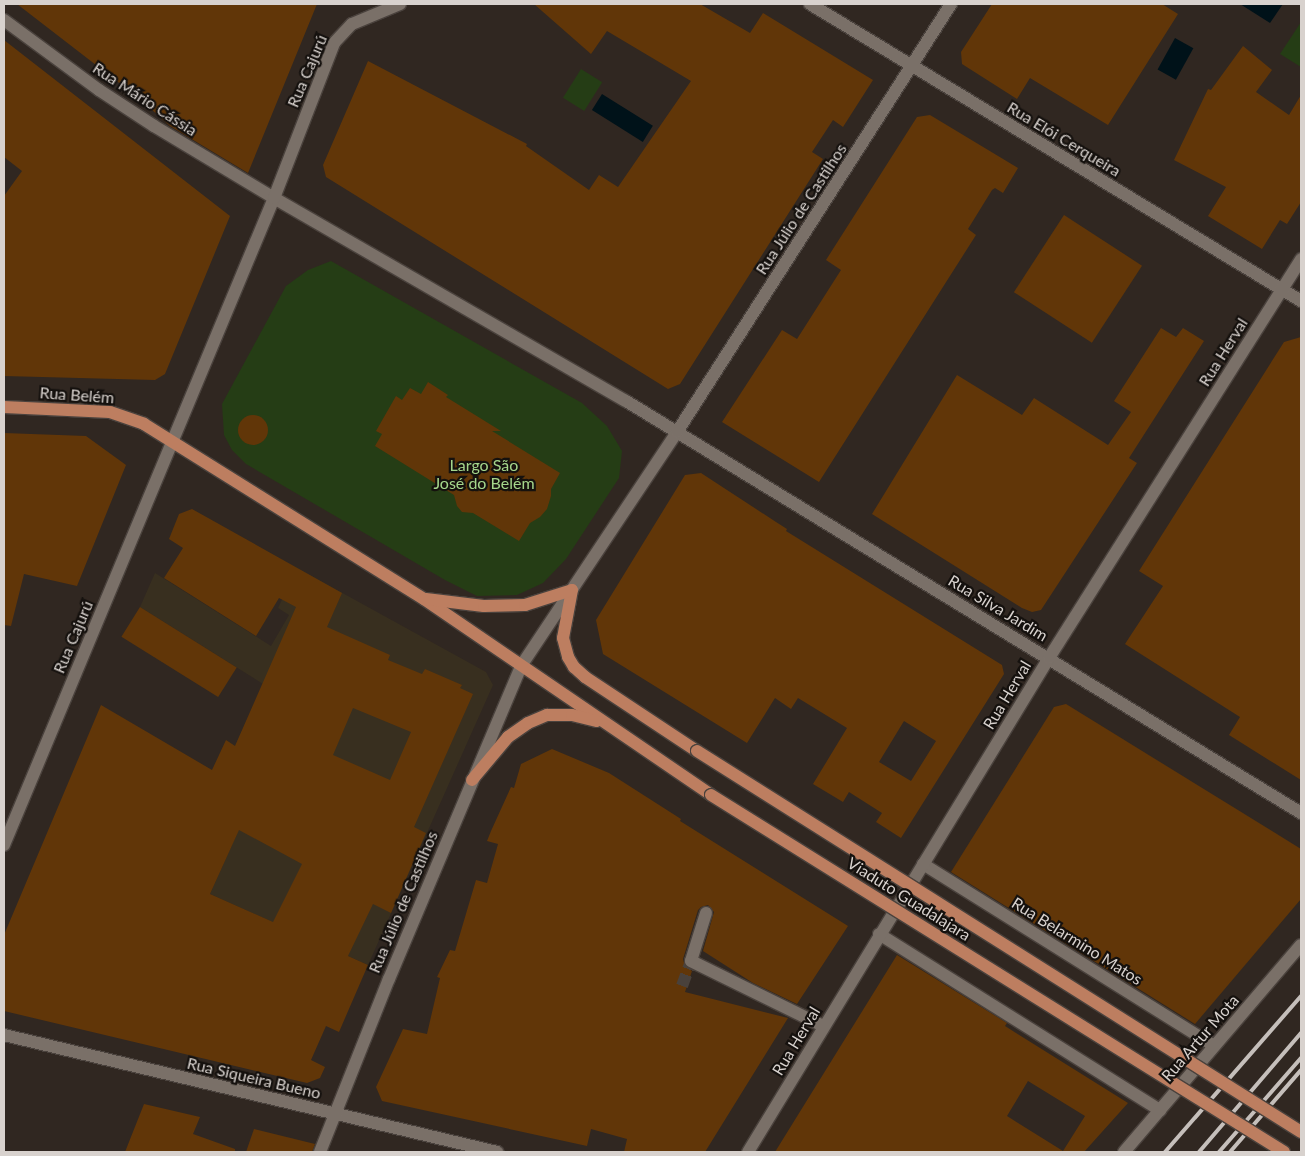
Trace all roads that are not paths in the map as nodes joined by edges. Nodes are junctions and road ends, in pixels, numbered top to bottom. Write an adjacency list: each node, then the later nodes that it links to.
1 (400, 4): 6 (street, Rua Cajurú)
2 (810, 4): 5 (street, Rua Elói Cerqueira)
3 (951, 4): 5 (street, Rua Júlio de Castilhos)
4 (4, 20): 6 (street, Rua Mário Cássia)
5 (912, 66): 8 (street, Rua Elói Cerqueira); 11 (street, Rua Júlio de Castilhos)
6 (274, 198): 11 (street); 12 (street)
7 (1301, 259): 8 (street, Rua Herval)
8 (1282, 290): 9 (street, Rua Elói Cerqueira); 15 (street, Rua Herval)
9 (1301, 301)
10 (4, 407): 12 (main road, Rua Belém)
11 (677, 432): 13 (street); 15 (street, Rua Silva Jardim)
12 (172, 441): 14 (main road); 20 (street, Rua Cajurú)
13 (572, 590): 14 (main road); 16 (street); 30 (main road, Viaduto Guadalajara, bridge)
14 (424, 598): 16 (main road)
15 (1048, 658): 19 (street, Rua Silva Jardim); 21 (street, Rua Herval)
16 (521, 666): 17 (main road, Viaduto Guadalajara); 18 (street, Rua Júlio de Castilhos)
17 (603, 722): 18 (main road); 35 (main road, Viaduto Guadalajara, bridge)
18 (472, 780): 29 (street, Rua Júlio de Castilhos)
19 (1301, 813)
20 (4, 845)
21 (923, 864): 23 (street, Rua Herval); 27 (street, Rua Belarmino Matos)
22 (706, 913): 25 (street)
23 (879, 934): 25 (street, Rua Herval); 28 (street)
24 (1301, 945): 27 (street, Rua Artur Mota)
25 (823, 1026): 33 (street, Rua Herval)
26 (4, 1035): 29 (street, Rua Siqueira Bueno)
27 (1214, 1046): 28 (street, Rua Artur Mota)
28 (1160, 1110): 34 (street, Rua Artur Mota)
29 (335, 1114): 31 (street, Rua Júlio de Castilhos); 32 (street, Rua Siqueira Bueno)
30 (1301, 1132)
31 (320, 1152)
32 (497, 1152)
33 (748, 1152)
34 (1124, 1152)
35 (1284, 1152)

